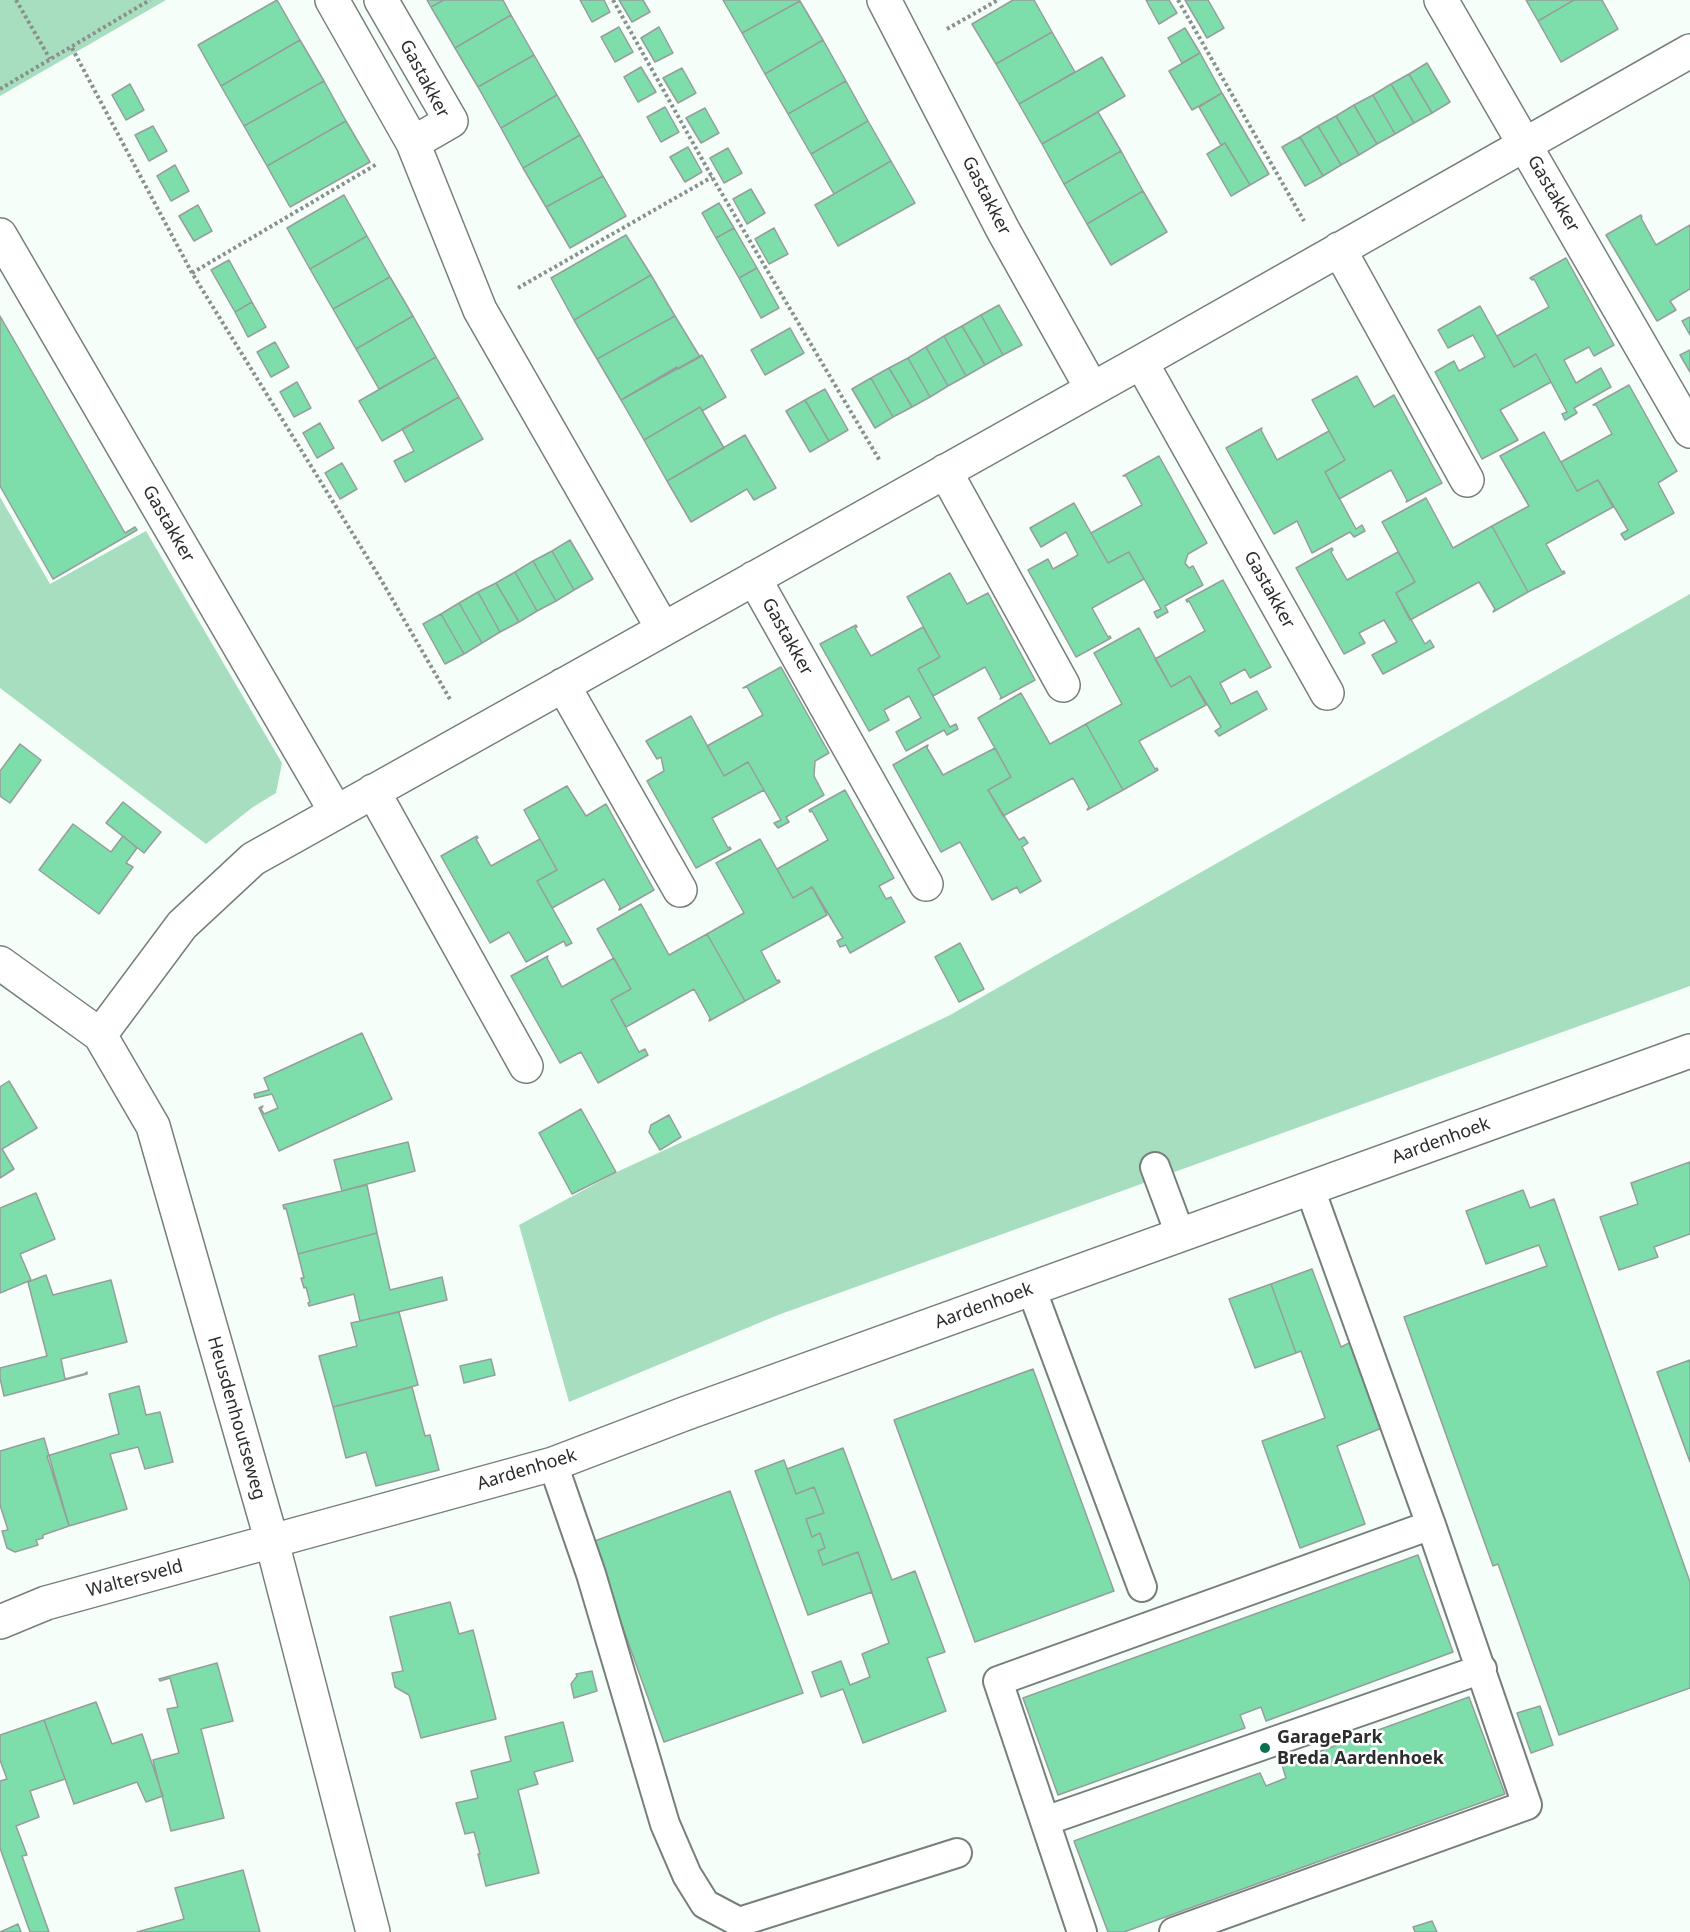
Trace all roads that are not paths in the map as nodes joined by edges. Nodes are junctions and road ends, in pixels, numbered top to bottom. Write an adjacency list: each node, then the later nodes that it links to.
1 (332, 0): 6 (street)
2 (381, 0): 6 (street, Gastakker)
3 (884, 0): 11 (street, Gastakker)
4 (1441, 0): 7 (street, Gastakker)
5 (1690, 51): 7 (street, Gastakker)
6 (413, 143): 16 (street)
7 (1524, 144): 9 (street, Gastakker); 12 (street, Gastakker)
8 (0, 235): 21 (street, Gastakker)
9 (1332, 254): 10 (street, Gastakker); 14 (street)
10 (1141, 362): 11 (street, Gastakker); 19 (street, Gastakker)
11 (1092, 389): 13 (street, Gastakker)
12 (1690, 431)
13 (945, 471): 15 (street, Gastakker); 17 (street)
14 (1467, 480)
15 (754, 578): 16 (street, Gastakker); 22 (street, Gastakker)
16 (663, 629): 18 (street, Gastakker)
17 (1063, 684)
18 (563, 685): 20 (street, Gastakker); 23 (street)
19 (1327, 693)
20 (373, 791): 21 (street, Gastakker); 27 (street)
21 (336, 812): 25 (street, Gastakker)
22 (926, 884)
23 (680, 890)
24 (0, 963): 25 (street, Heusdenhoutseweg)
25 (100, 1035): 34 (street, Heusdenhoutseweg)
26 (1690, 1051): 29 (street, Aardenhoek)
27 (526, 1066)
28 (1155, 1167): 30 (lane)
29 (1310, 1189): 30 (street, Aardenhoek); 33 (lane)
30 (1180, 1234): 31 (street, Aardenhoek)
31 (1031, 1288): 32 (street, Aardenhoek); 35 (lane)
32 (554, 1464): 34 (street, Aardenhoek); 39 (lane)
33 (1431, 1525): 37 (lane); 38 (lane)
34 (272, 1542): 36 (street, Waltersveld); 40 (street, Heusdenhoutseweg)
35 (1142, 1587)
36 (0, 1622)
37 (1482, 1669): 38 (lane); 42 (lane)
38 (1045, 1821): 41 (lane)
39 (957, 1853)
40 (373, 1932)
41 (1082, 1932)
42 (1174, 1932)

